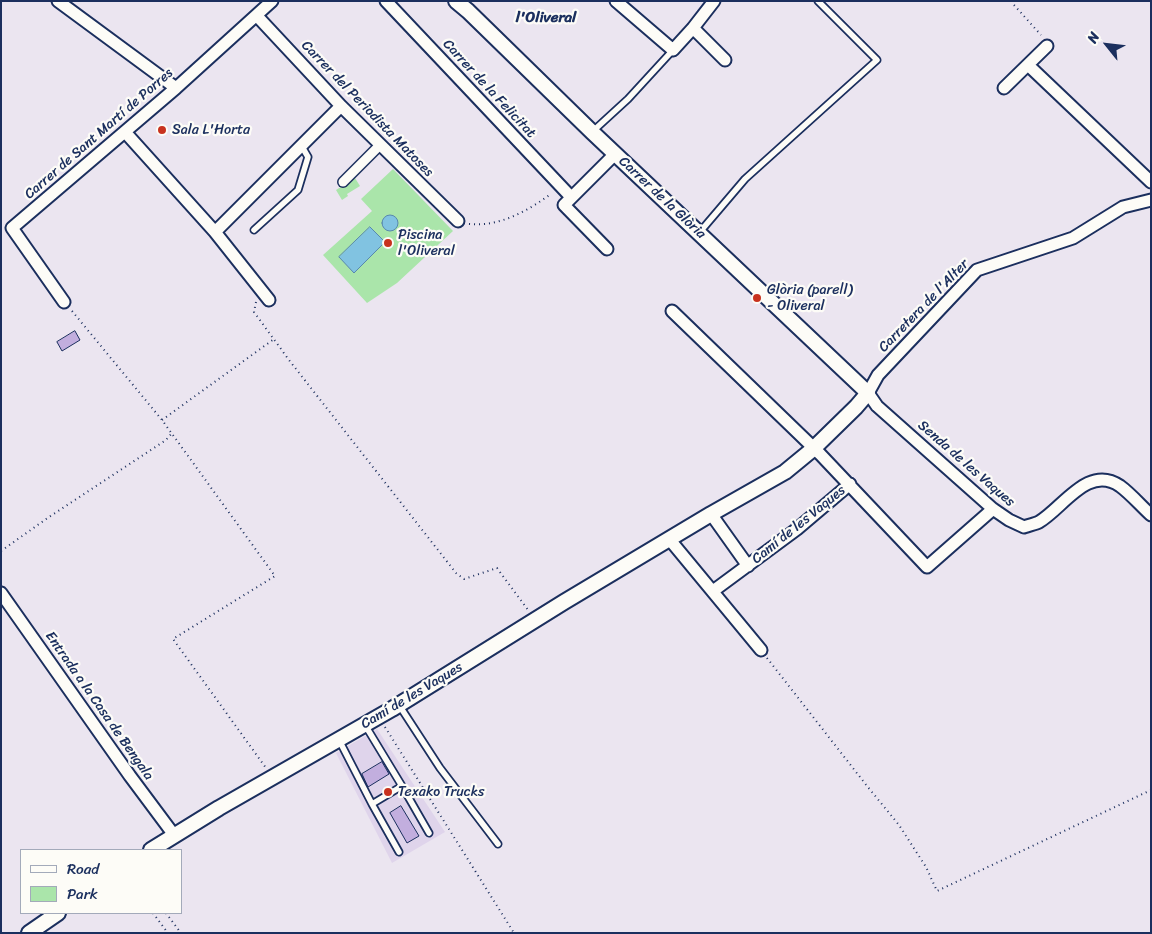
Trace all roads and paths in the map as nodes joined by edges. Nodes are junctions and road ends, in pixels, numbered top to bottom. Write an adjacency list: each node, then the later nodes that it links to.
1 (58, 1): 15 (street)
2 (272, 1): 9 (street, Carrer de Sant Martí de Porres)
3 (386, 1): 25 (street, Carrer de la Felicitat)
4 (456, 1): 19 (street, Carrer de la Glòria)
5 (616, 1): 12 (street)
6 (714, 1): 10 (street)
7 (818, 1): 31 (lane)
8 (1014, 5): 11 (path)
9 (257, 16): 15 (street, Carrer de Sant Martí de Porres); 17 (street, Carrer del Periodista Matoses)
10 (693, 28): 12 (street); 13 (street)
11 (1047, 46): 14 (street)
12 (672, 50): 19 (lane)
13 (725, 60)
14 (1028, 65): 16 (street); 24 (street)
15 (176, 88): 18 (street, Carrer de Sant Martí de Porres)
16 (1004, 88)
17 (341, 106): 20 (street); 21 (street, Carrer del Periodista Matoses)
18 (125, 132): 30 (street); 35 (street, Carrer de Sant Martí de Porres)
19 (592, 132): 22 (street, Carrer de la Glòria)
20 (302, 145): 29 (lane); 30 (street)
21 (380, 145): 23 (street); 28 (street, Carrer del Periodista Matoses)
22 (615, 154): 27 (street); 31 (street, Carrer de la Glòria)
23 (343, 182)
24 (1151, 182)
25 (562, 188): 27 (street, Carrer de la Felicitat); 28 (path)
26 (1151, 200): 38 (street, Carretera de l'Alter)
27 (568, 201): 32 (street, Carrer de la Felicitat)
28 (458, 222)
29 (254, 230)
30 (215, 232): 33 (street)
31 (699, 232): 38 (street, Carrer de la Glòria)
32 (607, 249)
33 (259, 288): 34 (street); 37 (path)
34 (269, 300)
35 (64, 302): 39 (path)
36 (672, 311): 41 (street)
37 (274, 339): 39 (path); 51 (path)
38 (868, 393): 41 (street, Camí de les Vaques); 43 (street, Senda de les Vaques)
39 (162, 420): 40 (path)
40 (172, 433): 47 (path); 57 (path)
41 (813, 449): 42 (street); 44 (street, Camí de les Vaques)
42 (850, 484): 43 (street); 48 (street, Camí de les Vaques)
43 (993, 509): 45 (street, Senda de les Vaques)
44 (711, 514): 46 (street, Camí de les Vaques); 48 (street, Camí de les Vaques)
45 (1151, 515)
46 (670, 540): 49 (street); 51 (street, Camí de les Vaques)
47 (1, 551)
48 (748, 566): 49 (street, Camí de les Vaques)
49 (713, 591): 52 (street)
50 (1, 592): 62 (street, Entrada a la Casa de Bengala)
51 (535, 620): 53 (street, Camí de les Vaques)
52 (761, 650): 59 (path)
53 (399, 705): 54 (street, Camí de les Vaques); 63 (lane)
54 (379, 717): 55 (street, Camí de les Vaques); 72 (path)
55 (365, 725): 56 (street, Camí de les Vaques); 58 (lane)
56 (339, 740): 57 (street, Camí de les Vaques); 60 (lane)
57 (272, 777): 62 (street, Camí de les Vaques)
58 (402, 786): 60 (lane); 61 (lane)
59 (1151, 790)
60 (372, 804): 65 (lane)
61 (429, 833)
62 (174, 835): 64 (street, Camí de les Vaques)
63 (498, 844)
64 (153, 849)
65 (399, 852)
66 (57, 914): 69 (street)
67 (154, 914): 70 (path)
68 (167, 914): 71 (path)
69 (29, 933)
70 (168, 933)
71 (181, 933)
72 (514, 933)

